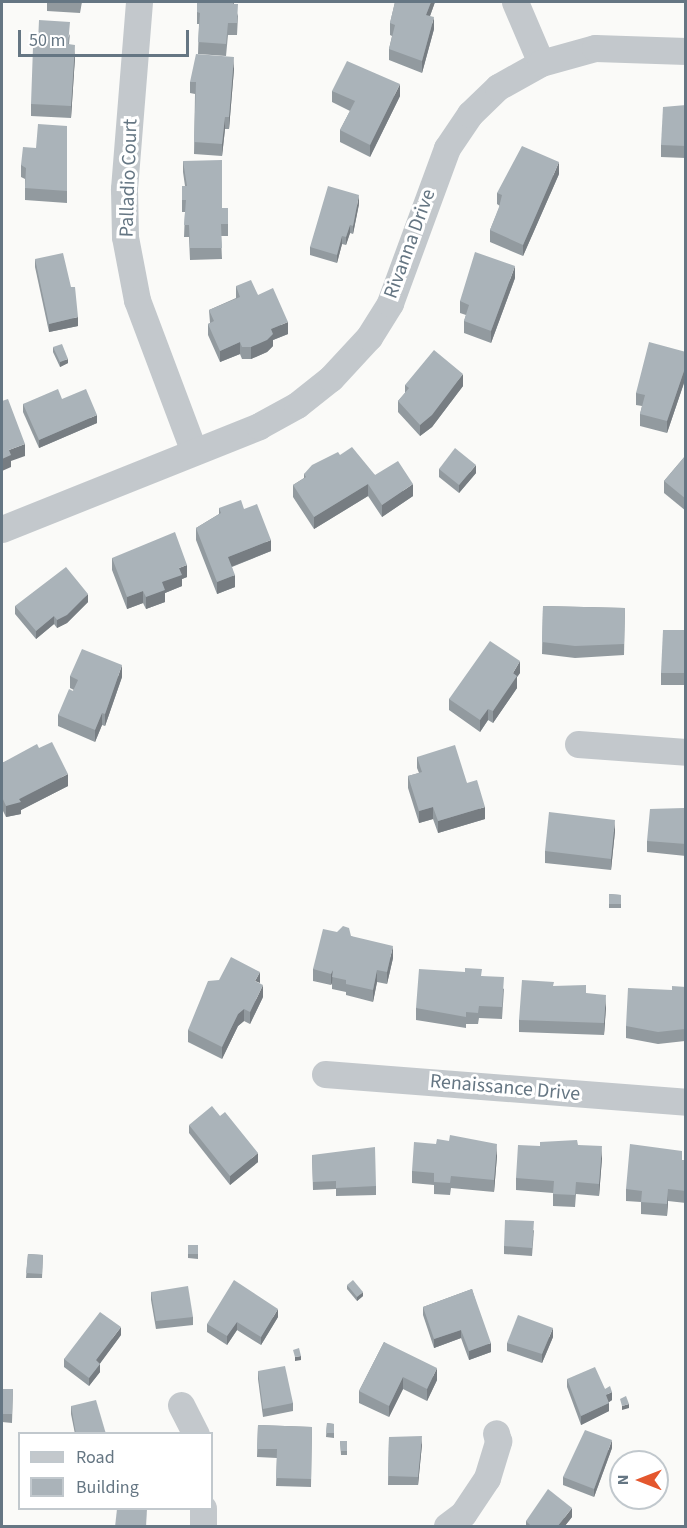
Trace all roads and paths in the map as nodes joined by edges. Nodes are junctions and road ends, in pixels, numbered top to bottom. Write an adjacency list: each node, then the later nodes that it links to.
1 (139, 2): 5 (street, Palladio Court)
2 (516, 2): 4 (street)
3 (686, 51): 4 (street, Rivanna Drive)
4 (541, 63): 5 (street, Rivanna Drive)
5 (194, 452): 6 (street, Rivanna Drive)
6 (2, 529)
7 (578, 744): 8 (street)
8 (686, 753)
9 (325, 1074): 10 (street, Renaissance Drive)
10 (686, 1102)
11 (181, 1406): 12 (street)
12 (195, 1432)
13 (496, 1433): 16 (street)
14 (203, 1510): 15 (street)
15 (203, 1527)
16 (447, 1527)

